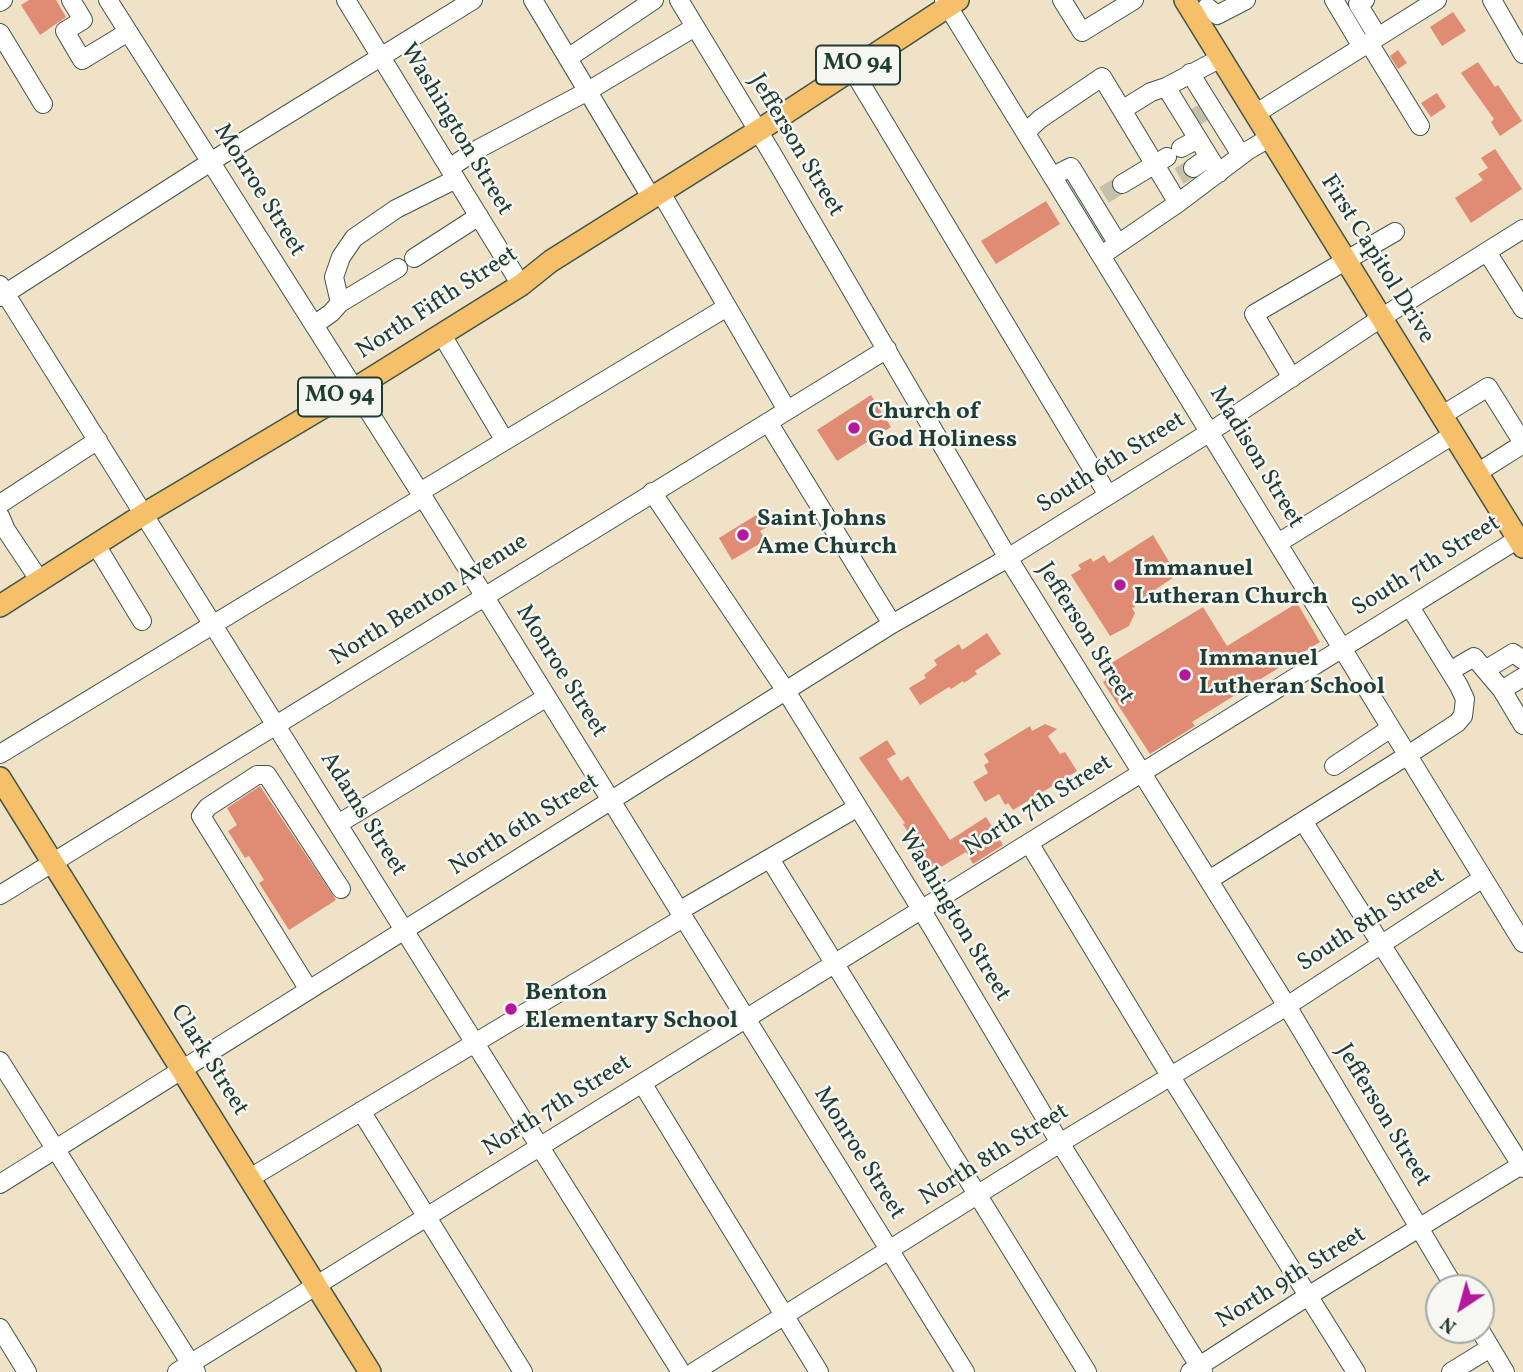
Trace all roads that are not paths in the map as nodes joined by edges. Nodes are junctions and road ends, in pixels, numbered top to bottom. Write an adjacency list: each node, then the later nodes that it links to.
1 (71, 0): 18 (street)
2 (108, 0): 18 (street, Monroe Street)
3 (346, 0): 22 (street, Washington Street)
4 (473, 0): 22 (street)
5 (533, 0): 23 (street)
6 (654, 0): 23 (street)
7 (679, 0): 17 (street, Jefferson Street)
8 (1062, 0): 9 (street)
9 (1134, 0)
10 (1246, 0): 16 (street)
11 (1334, 0): 20 (street)
12 (1365, 0): 20 (street)
13 (1437, 0): 20 (street)
14 (1492, 0): 21 (street)
15 (950, 2): 25 (main road, MO 94); 35 (street, Madison Street)
16 (1201, 5): 24 (main road, First Capitol Drive)
17 (695, 27): 28 (street); 34 (street, Jefferson Street)
18 (128, 32): 40 (street, Monroe Street)
19 (0, 33): 29 (street)
20 (1369, 43): 31 (street); 33 (street)
21 (1523, 54)
22 (381, 56): 40 (street); 42 (street, Washington Street)
23 (568, 58): 28 (street)
24 (1221, 58): 26 (street); 31 (main road, First Capitol Drive)
25 (852, 69): 34 (main road, MO 94); 79 (street)
26 (1190, 73): 27 (street); 32 (street)
27 (1166, 87): 30 (street); 32 (street)
28 (588, 91): 42 (street); 46 (street)
29 (43, 104)
30 (1122, 110): 35 (street); 39 (street)
31 (1255, 114): 36 (main road, First Capitol Drive)
32 (1200, 115): 37 (street); 38 (street)
33 (1420, 126)
34 (758, 131): 46 (main road, North Fifth Street / MO 94); 65 (street, Jefferson Street)
35 (1026, 132): 43 (street, Madison Street)
36 (1269, 138): 38 (street); 55 (main road, First Capitol Drive)
37 (1198, 139): 39 (street); 41 (street)
38 (1241, 155): 41 (street)
39 (1168, 156): 44 (street); 45 (street)
40 (211, 162): 58 (street); 63 (street, Monroe Street)
41 (1214, 165): 44 (street); 47 (street)
42 (453, 174): 48 (street, Washington Street); 59 (street)
43 (1053, 176): 51 (street); 53 (street, Madison Street)
44 (1179, 176): 47 (street)
45 (1122, 184)
46 (656, 194): 57 (main road, North Fifth Street / MO 94); 60 (street)
47 (1178, 203): 51 (street)
48 (479, 216): 54 (street); 57 (street, Washington Street)
49 (1523, 229): 52 (street, South 6th Street)
50 (1395, 232): 55 (street)
51 (1118, 244): 53 (street)
52 (1488, 252): 61 (street); 62 (street, South 6th Street)
53 (1102, 255): 71 (street, Madison Street)
54 (414, 258)
55 (1345, 260): 62 (main road, First Capitol Drive); 66 (street)
56 (398, 268): 59 (street)
57 (521, 285): 64 (main road, North Fifth Street / MO 94)
58 (2, 292): 73 (street, Adams Street)
59 (340, 303): 63 (street)
60 (727, 307): 68 (street); 74 (street)
61 (1523, 309)
62 (1381, 318): 66 (street, South 6th Street); 69 (main road, First Capitol Drive)
63 (314, 325): 67 (street, Monroe Street)
64 (442, 335): 67 (main road, North Fifth Street / MO 94); 74 (street)
65 (887, 349): 68 (street, North Benton Avenue); 86 (street, Jefferson Street)
66 (1292, 378): 71 (street, South 6th Street)
67 (354, 389): 78 (street, Monroe Street); 81 (main road, North Fifth Street / MO 94)
68 (788, 410): 70 (street, North Benton Avenue)
69 (1441, 416): 72 (main road, First Capitol Drive); 75 (street)
70 (768, 422): 77 (street, North Benton Avenue); 93 (street)
71 (1210, 432): 79 (street, South 6th Street); 84 (street, Madison Street)
72 (1453, 435): 76 (main road, First Capitol Drive); 84 (street)
73 (98, 440): 80 (street); 81 (street, Adams Street)
74 (505, 441): 78 (street)
75 (1523, 443): 76 (street)
76 (1477, 473): 83 (main road, First Capitol Drive)
77 (652, 492): 88 (street, North Benton Avenue); 100 (street, Washington Street)
78 (421, 494): 88 (street, Monroe Street); 92 (street)
79 (1108, 495): 86 (street, South 6th Street)
80 (0, 504)
81 (145, 514): 85 (main road, North Fifth Street / MO 94); 92 (street, Adams Street)
82 (0, 516): 87 (street)
83 (1521, 540): 90 (street, South 7th Street)
84 (1278, 543): 94 (street, Madison Street)
85 (96, 545): 87 (main road, North Fifth Street / MO 94); 91 (street)
86 (1008, 558): 93 (street, North 6th Street); 108 (street, Jefferson Street)
87 (40, 581): 89 (main road, North Fifth Street / MO 94)
88 (484, 596): 101 (street, Monroe Street); 102 (street, North Benton Avenue)
89 (0, 606)
90 (1410, 607): 94 (street, South 7th Street); 97 (street)
91 (142, 621)
92 (213, 623): 102 (street, Adams Street); 105 (street)
93 (892, 624): 100 (street, North 6th Street)
94 (1343, 649): 104 (street, Madison Street); 108 (street, South 7th Street)
95 (1523, 660): 96 (street)
96 (1485, 670): 97 (street); 99 (street)
97 (1450, 671): 106 (street)
98 (1523, 677): 99 (street)
99 (1502, 690): 103 (street)
100 (786, 691): 110 (street, North 6th Street); 111 (street, Washington Street)
101 (547, 697): 110 (street, Monroe Street); 113 (street)
102 (276, 725): 113 (street, Adams Street); 116 (street, North Benton Avenue)
103 (1523, 725)
104 (1391, 728): 106 (street, Madison Street); 107 (street)
105 (0, 754)
106 (1408, 755): 112 (street); 117 (street, Madison Street)
107 (1334, 766)
108 (1142, 772): 114 (street, North 7th Street); 118 (street, Jefferson Street)
109 (0, 778): 116 (main road, Clark Street)
110 (611, 801): 122 (street, Monroe Street); 123 (street, North 6th Street)
111 (858, 807): 115 (street); 121 (street, Washington Street)
112 (1303, 821): 118 (street); 125 (street)
113 (338, 824): 123 (street, Adams Street)
114 (1029, 843): 121 (street, North 7th Street); 133 (street)
115 (769, 859): 122 (street); 126 (street)
116 (53, 862): 120 (street, North Benton Avenue); 132 (main road, Clark Street)
117 (1483, 877): 124 (street, Madison Street); 125 (street, South 8th Street)
118 (1209, 880): 128 (street, Jefferson Street)
119 (341, 890): 127 (street)
120 (0, 895)
121 (922, 909): 126 (street, North 7th Street); 136 (street, Washington Street)
122 (681, 914): 129 (street, Monroe Street); 130 (street)
123 (405, 930): 127 (street, North 6th Street); 130 (street, Adams Street)
124 (1523, 943)
125 (1382, 944): 128 (street, South 8th Street); 139 (street)
126 (835, 963): 129 (street, North 7th Street); 142 (street)
127 (309, 990): 132 (street, North 6th Street)
128 (1287, 1006): 133 (street, North 8th Street); 144 (street, Jefferson Street)
129 (746, 1018): 134 (street, North 7th Street); 145 (street, Monroe Street)
130 (475, 1042): 135 (street); 137 (street, Adams Street)
131 (0, 1060): 138 (street)
132 (182, 1070): 138 (street, North 6th Street); 140 (main road, Clark Street)
133 (1171, 1077): 136 (street, North 8th Street); 148 (street)
134 (642, 1083): 137 (street, North 7th Street); 149 (street)
135 (361, 1111): 140 (street); 143 (street)
136 (1060, 1143): 142 (street, North 8th Street); 154 (street, Washington Street)
137 (540, 1146): 143 (street, North 7th Street); 158 (street, Adams Street)
138 (55, 1150): 141 (street, North 6th Street); 153 (street)
139 (1522, 1166): 144 (street, North 9th Street)
140 (250, 1178): 147 (main road, Clark Street)
141 (0, 1184)
142 (976, 1196): 145 (street, North 8th Street); 162 (street)
143 (427, 1217): 147 (street, North 7th Street); 157 (street)
144 (1421, 1229): 146 (street, Jefferson Street); 148 (street, North 9th Street)
145 (890, 1252): 149 (street, North 8th Street); 161 (street, Monroe Street)
146 (1447, 1274)
147 (316, 1286): 153 (street, North 7th Street); 156 (main road, Clark Street)
148 (1308, 1296): 154 (street, North 9th Street); 163 (street)
149 (784, 1317): 159 (street, North 8th Street); 160 (street)
150 (0, 1328): 155 (street)
151 (1488, 1344): 152 (street)
152 (1490, 1348): 164 (street); 165 (street)
153 (188, 1369)
154 (1198, 1370)
155 (27, 1372)
156 (370, 1372)
157 (523, 1372)
158 (681, 1372)
159 (694, 1372)
160 (819, 1372)
161 (965, 1372)
162 (1087, 1372)
163 (1356, 1372)
164 (1451, 1372)
165 (1505, 1372)

